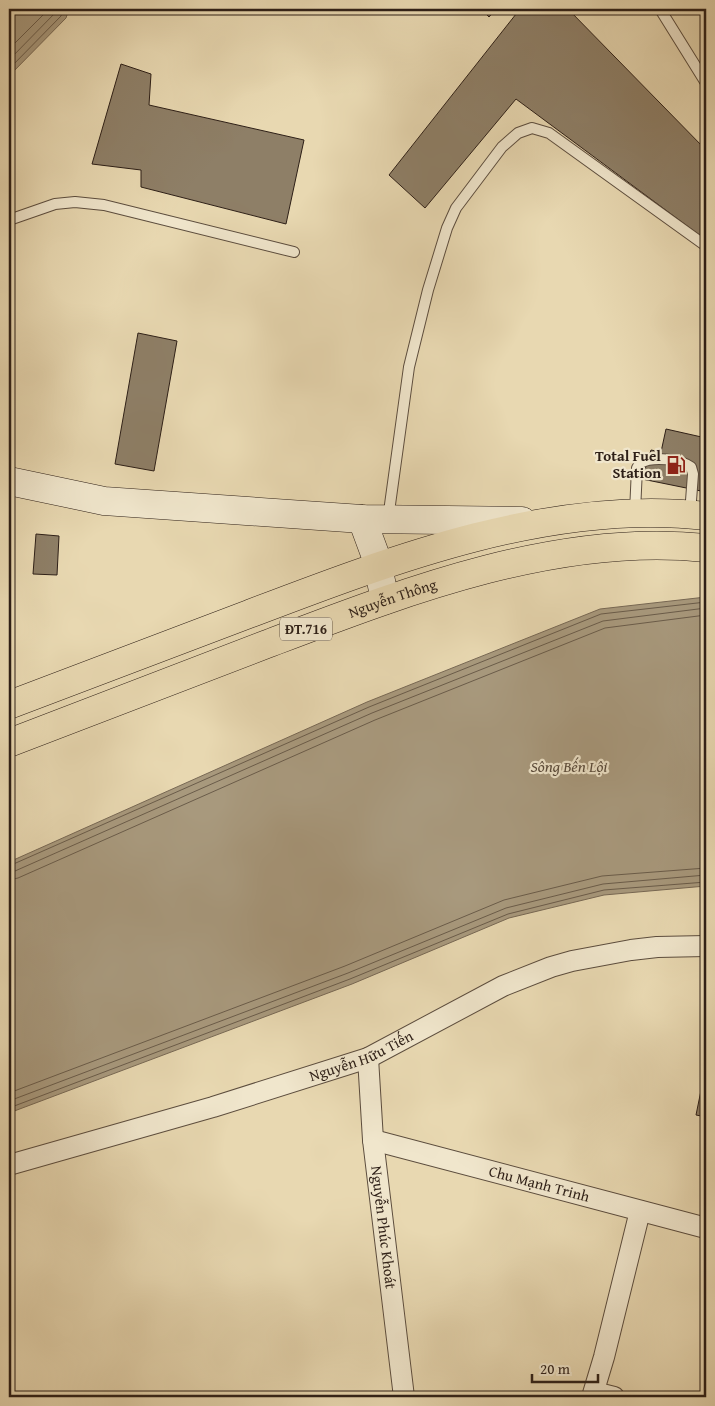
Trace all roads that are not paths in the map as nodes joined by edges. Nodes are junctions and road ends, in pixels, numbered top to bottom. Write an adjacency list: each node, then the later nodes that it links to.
1 (660, 9): 2 (lane)
2 (706, 83)
3 (9, 220): 5 (lane)
4 (706, 246): 9 (lane)
5 (294, 252)
6 (9, 481): 9 (street, ĐT.716)
7 (635, 512): 8 (main road, ĐT.716); 8 (lane); 10 (main road, ĐT.716)
8 (698, 515)
9 (375, 519): 10 (street, ĐT.716); 12 (street)
10 (556, 521): 12 (main road, ĐT.716)
11 (706, 548): 13 (main road, Nguyễn Thông / ĐT.716)
12 (378, 566): 13 (street); 14 (main road, ĐT.716)
13 (385, 600): 15 (main road, Nguyễn Thông / ĐT.716)
14 (9, 705)
15 (9, 743)
16 (706, 946): 17 (street, Nguyễn Hữu Tiến)
17 (368, 1058): 18 (street, Nguyễn Phúc Khoát); 19 (street, Nguyễn Hữu Tiến)
18 (373, 1140): 20 (street, Chu Mạnh Trinh); 23 (street, Nguyễn Phúc Khoát)
19 (9, 1165)
20 (640, 1210): 21 (street, Chu Mạnh Trinh); 22 (street)
21 (706, 1228)
22 (593, 1395): 24 (street)
23 (404, 1397)
24 (614, 1397)

